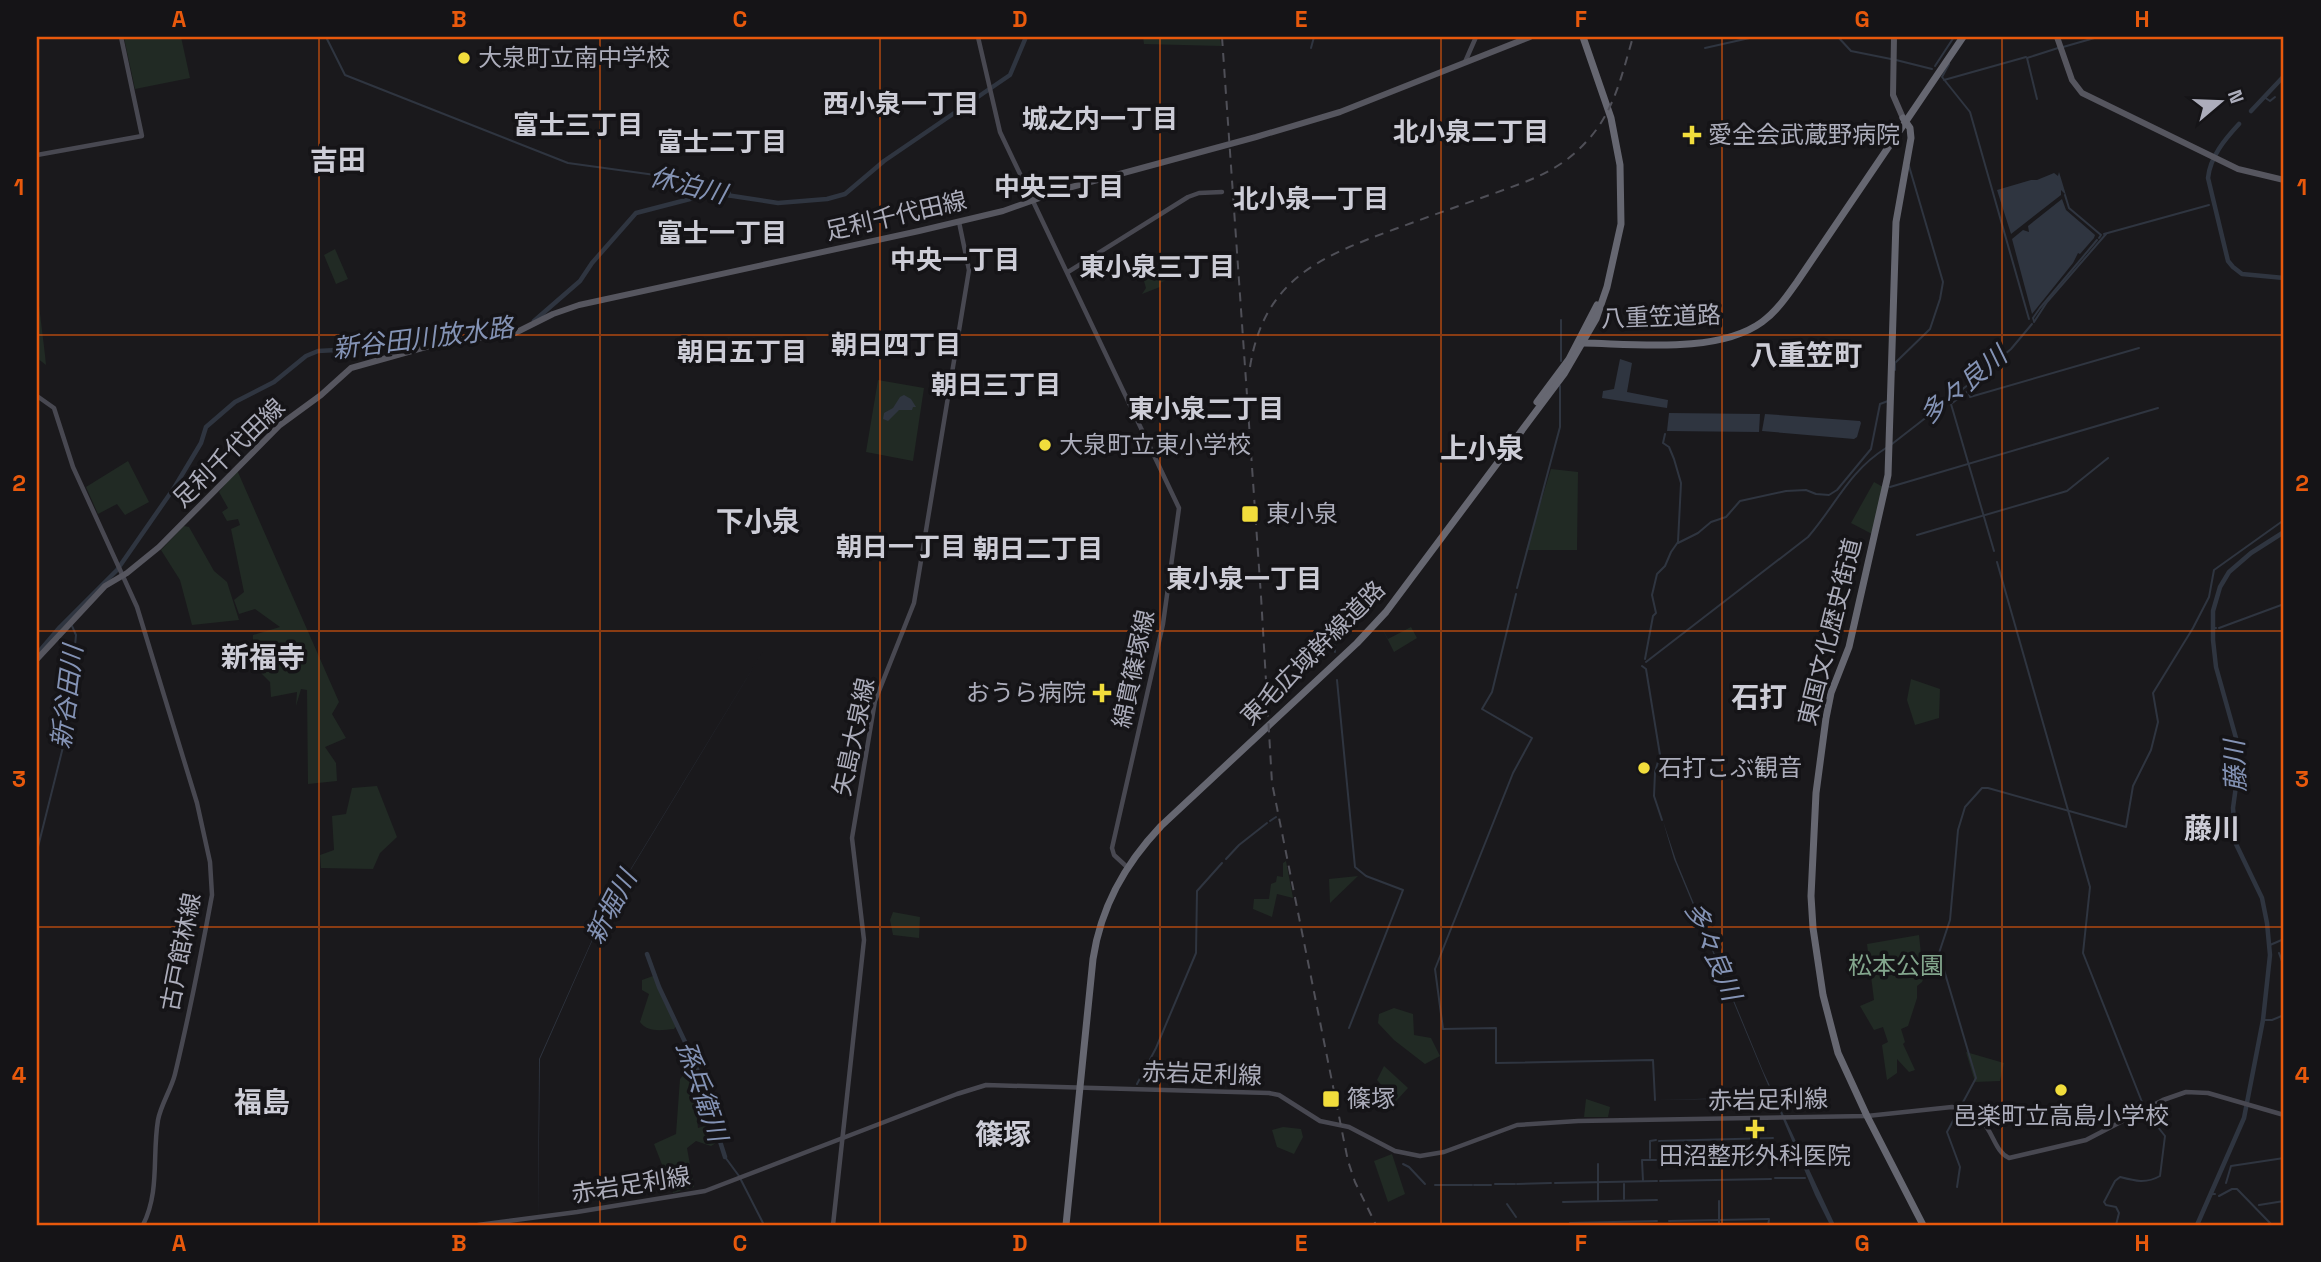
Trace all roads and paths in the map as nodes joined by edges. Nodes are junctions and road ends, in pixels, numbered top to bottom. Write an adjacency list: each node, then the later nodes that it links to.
1 (121, 37): 11 (main road)
2 (978, 37): 14 (main road, 綿貫篠塚線)
3 (1476, 37): 9 (main road)
4 (1530, 37): 9 (main road, 足利千代田線)
5 (1581, 37): 17 (highway, 東毛広域幹線道路)
6 (1894, 37): 10 (main road)
7 (1961, 37): 10 (highway, 八重笠道路)
8 (2057, 37): 12 (main road)
9 (1465, 63): 14 (main road, 足利千代田線)
10 (1905, 120): 17 (highway, 八重笠道路); 24 (highway, 東国文化歴史街道)
11 (37, 155)
12 (2284, 180)
13 (1222, 192): 16 (main road)
14 (1033, 202): 15 (main road, 足利千代田線); 16 (main road, 綿貫篠塚線)
15 (959, 222): 19 (main road, 足利千代田線); 25 (main road, 矢島大泉線)
16 (1068, 272): 21 (main road, 綿貫篠塚線)
17 (1583, 341): 21 (highway, 東毛広域幹線道路)
18 (37, 396): 19 (main road, 古戸館林線)
19 (121, 570): 20 (main road, 足利千代田線); 26 (main road, 古戸館林線)
20 (37, 659)
21 (1126, 865): 22 (highway, 東毛広域幹線道路)
22 (1079, 1088): 24 (main road, 赤岩足利線); 25 (main road, 赤岩足利線); 29 (highway, 東毛広域幹線道路)
23 (2284, 1115): 24 (main road, 赤岩足利線)
24 (1867, 1116): 30 (highway, 東国文化歴史街道)
25 (843, 1138): 27 (main road, 赤岩足利線); 28 (main road, 矢島大泉線)
26 (144, 1225)
27 (478, 1225)
28 (833, 1225)
29 (1064, 1225)
30 (1923, 1225)

